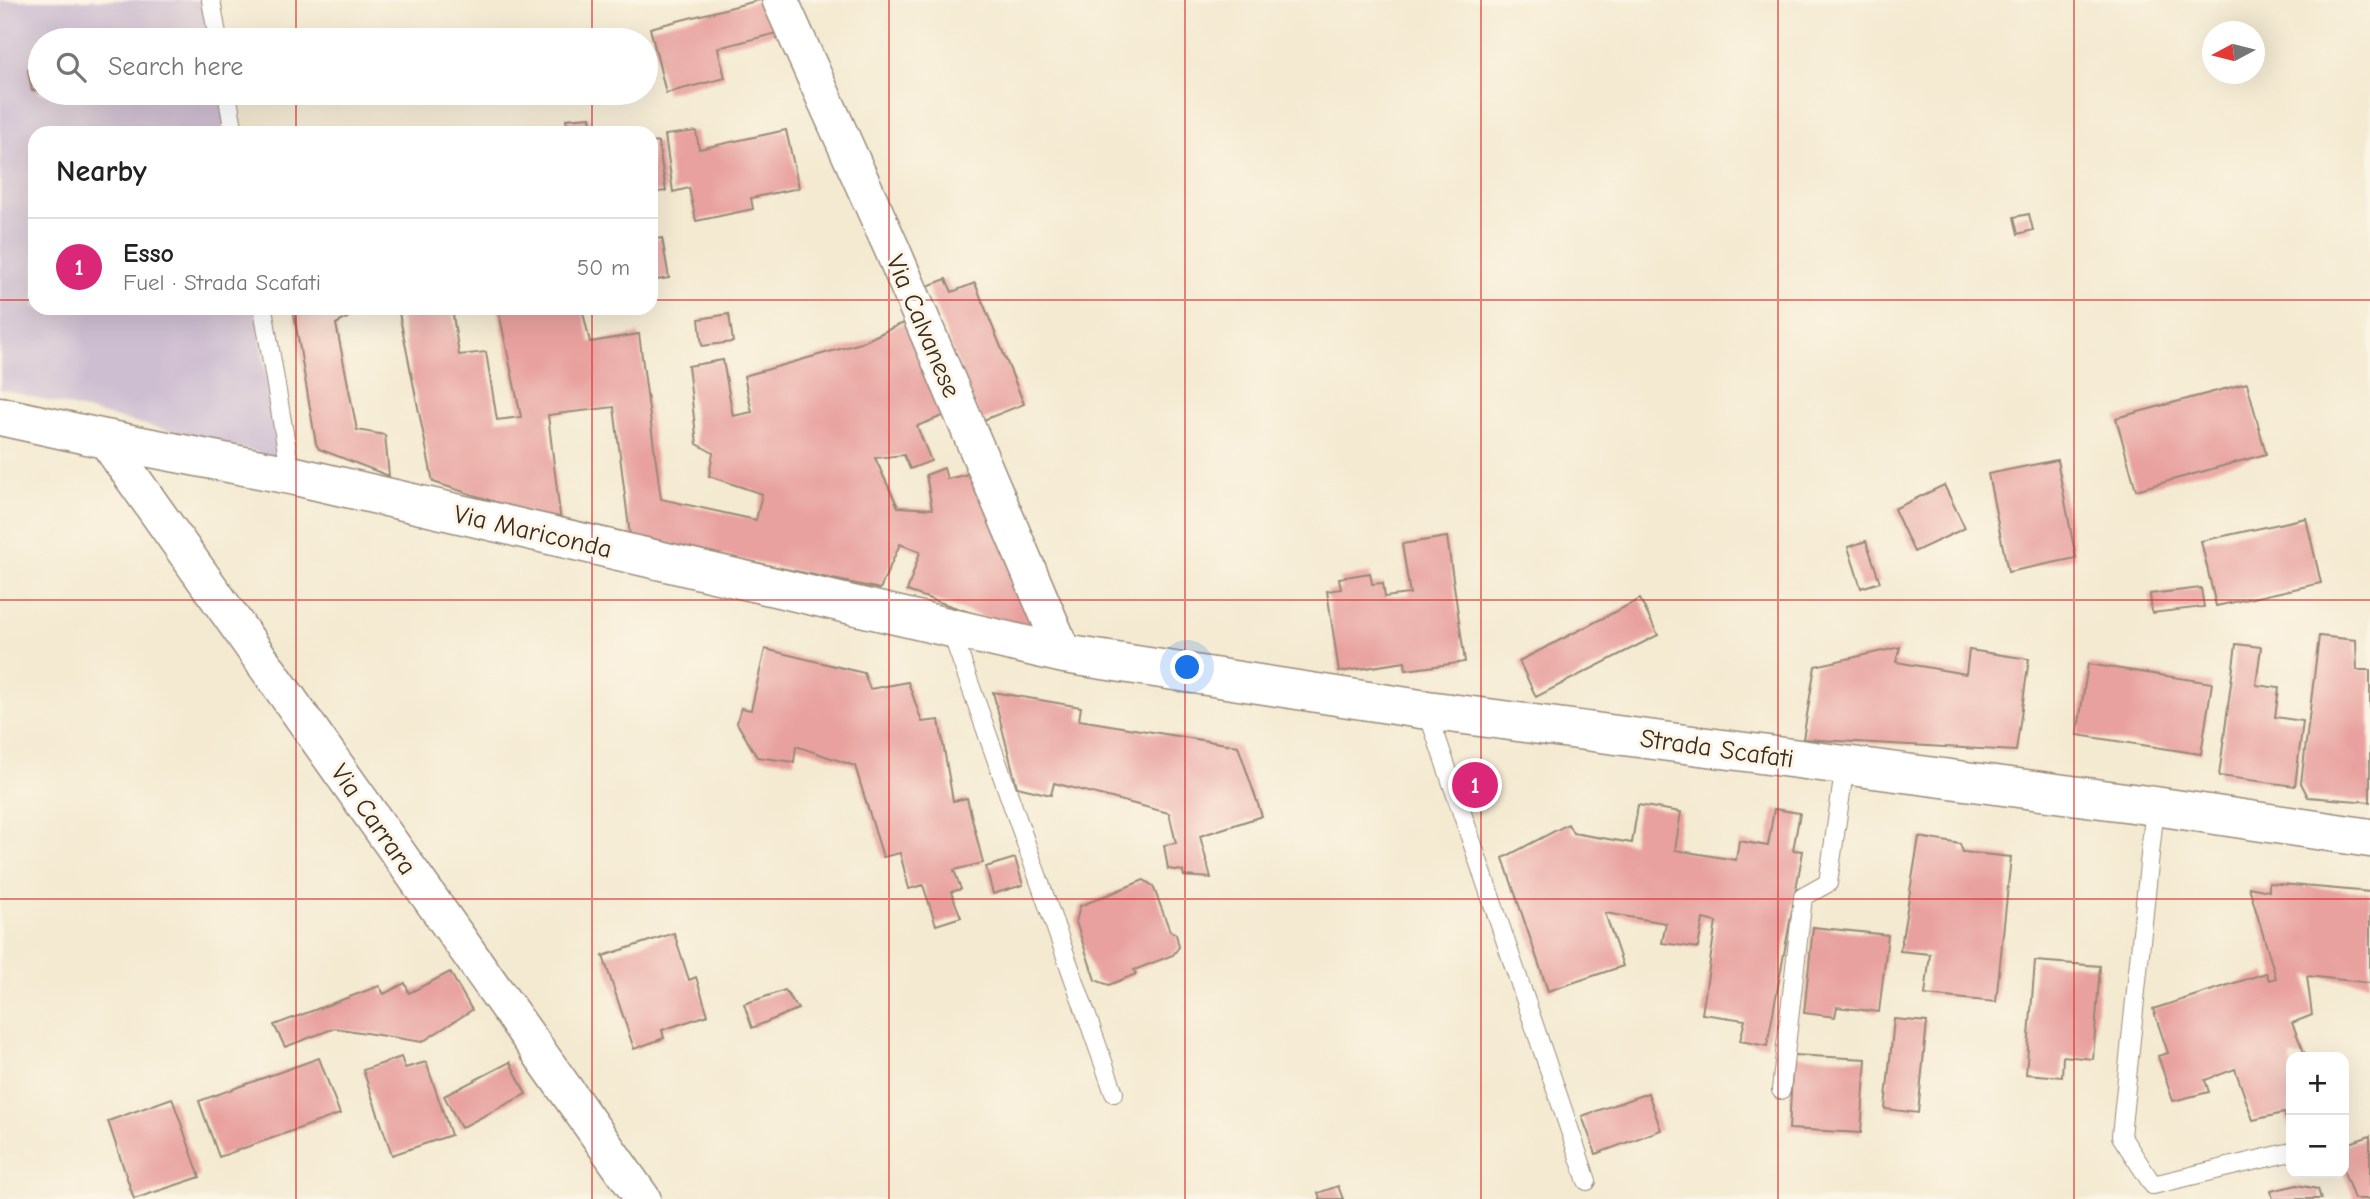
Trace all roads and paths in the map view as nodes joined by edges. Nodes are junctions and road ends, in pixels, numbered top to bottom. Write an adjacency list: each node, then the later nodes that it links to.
1 (211, 0): 3 (lane)
2 (780, 0): 11 (street, Via Calvanese)
3 (216, 28)
4 (229, 105): 5 (lane)
5 (233, 126)
6 (264, 315): 9 (lane)
7 (0, 416): 8 (street, Via Mariconda)
8 (105, 439): 9 (street, Via Mariconda); 20 (street, Via Carrara)
9 (291, 475): 10 (street, Via Mariconda)
10 (950, 627): 11 (street, Via Mariconda); 17 (lane)
11 (1064, 654): 12 (street, Strada Scafati)
12 (1427, 709): 13 (street, Strada Scafati); 19 (lane)
13 (1845, 765): 14 (street, Strada Scafati); 16 (lane)
14 (2155, 806): 15 (street, Strada Scafati); 18 (lane)
15 (2370, 838)
16 (1781, 1090)
17 (1114, 1093)
18 (2286, 1153)
19 (1587, 1181)
20 (643, 1199)

